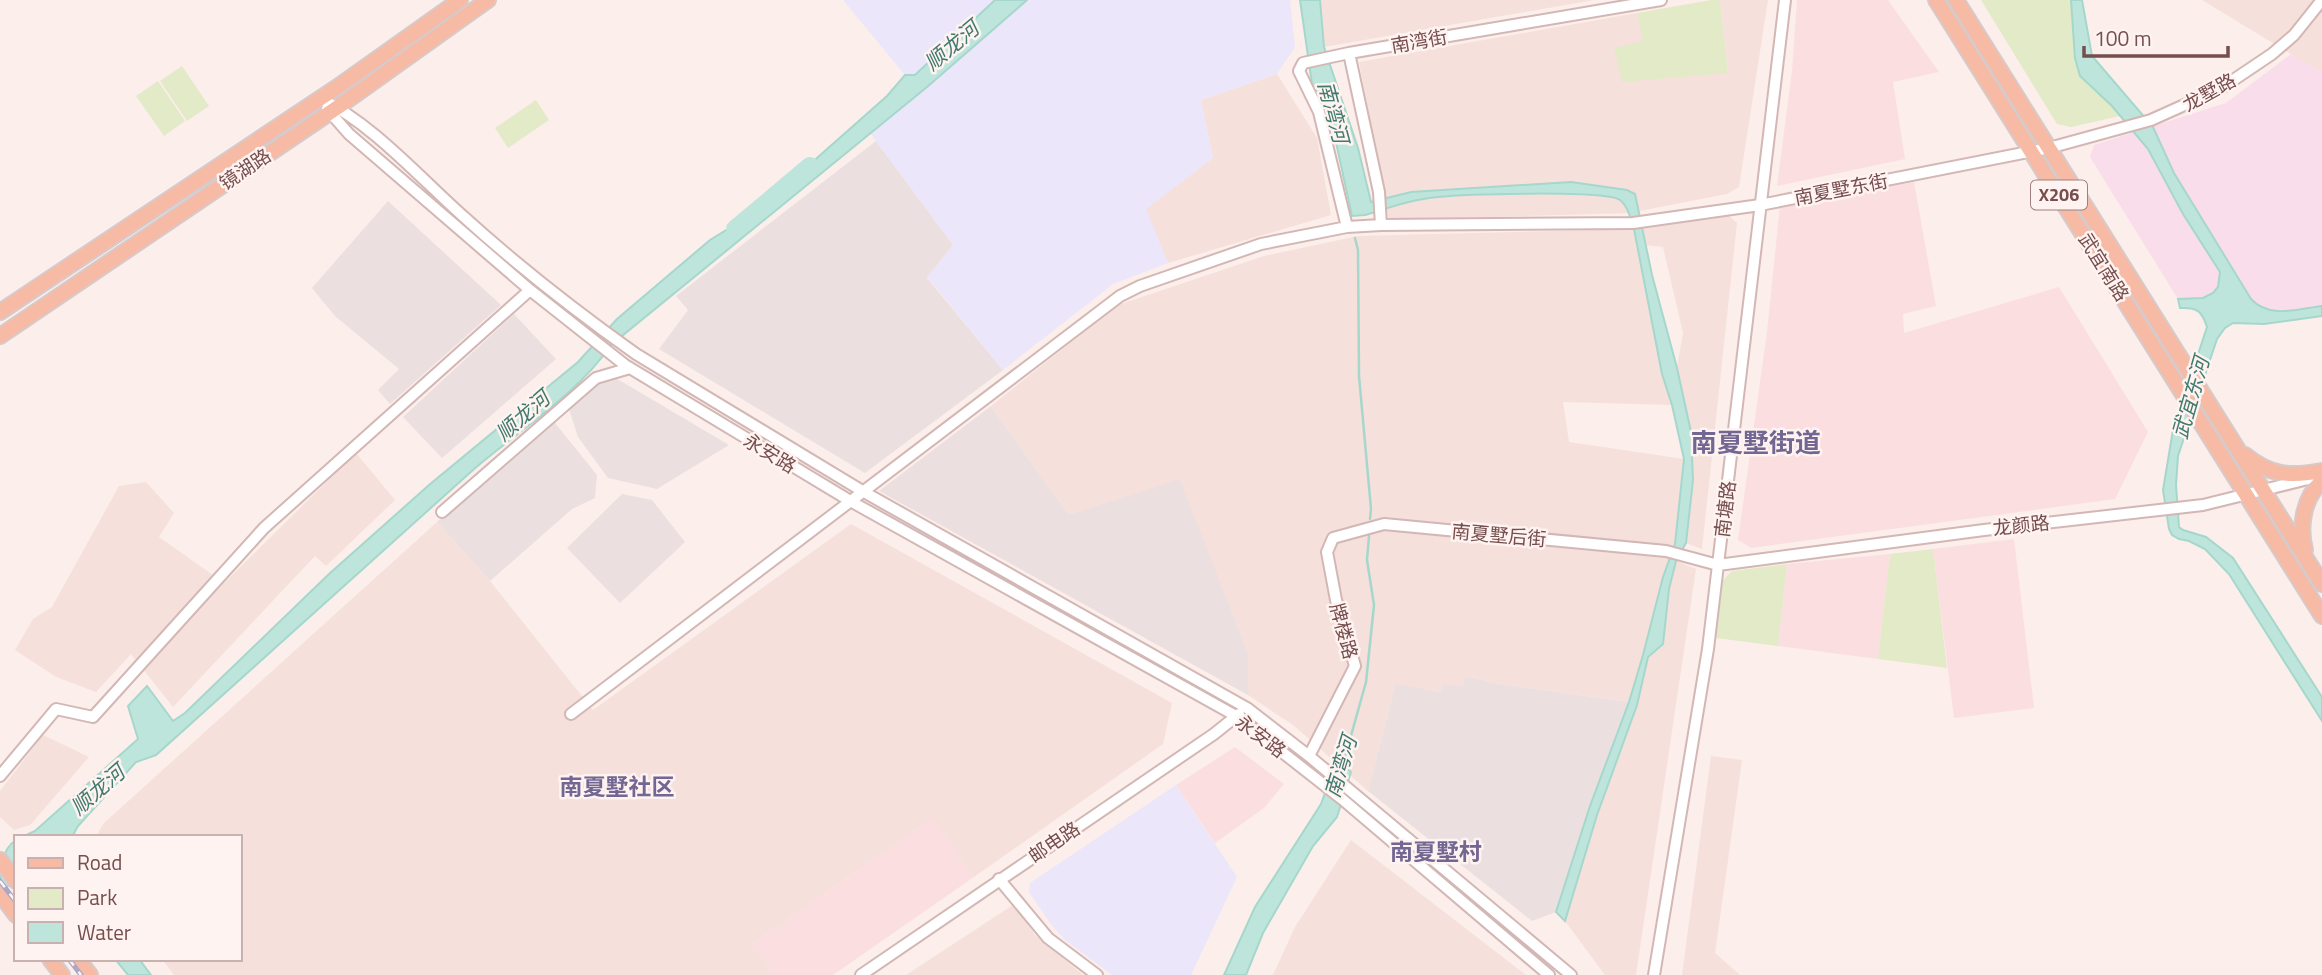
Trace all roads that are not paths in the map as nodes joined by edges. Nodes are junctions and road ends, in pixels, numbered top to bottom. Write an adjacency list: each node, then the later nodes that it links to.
1 (460, 0): 9 (main road, 镜湖路)
2 (488, 0): 10 (main road, 镜湖路)
3 (1661, 0): 8 (street, 南湾街)
4 (1785, 0): 13 (street, 南塘路)
5 (1936, 0): 12 (main road, 武宜南路 / X206)
6 (1956, 0): 11 (main road, 武宜南路 / X206)
7 (2322, 0): 11 (street, 龙墅路)
8 (1349, 53): 14 (street); 15 (street, 南湾街)
9 (319, 98): 10 (street, 永安路); 17 (main road, 镜湖路)
10 (335, 110): 16 (street, 永安路); 18 (main road, 镜湖路); 24 (street, 永安路)
11 (2049, 148): 12 (street, 南夏墅东街); 20 (main road, 武宜南路 / X206)
12 (2032, 152): 13 (street, 南夏墅东街); 25 (main road, 武宜南路 / X206)
13 (1760, 205): 14 (street, 南夏墅东街); 30 (street, 南塘路)
14 (1381, 221): 15 (street, 南夏墅东街)
15 (1347, 227): 24 (street, 南夏墅东街)
16 (530, 290): 19 (street, 永安路); 37 (street)
17 (0, 312)
18 (0, 336)
19 (627, 366): 26 (street, 永安路); 27 (street)
20 (2237, 448): 21 (main road); 23 (main road, X206)
21 (2322, 473): 23 (street, 龙颜路)
22 (2322, 481): 29 (main road)
23 (2264, 491): 25 (street, 龙颜路); 29 (main road, X206)
24 (864, 492): 26 (street, 南夏墅东街); 33 (street, 永安路)
25 (2247, 496): 30 (street, 龙颜路); 32 (main road, X206)
26 (852, 502): 34 (street, 南夏墅东街); 35 (street, 永安路)
27 (442, 512)
28 (1333, 538): 30 (street, 南夏墅后街); 36 (street, 牌楼路)
29 (2308, 562): 31 (main road, X206)
30 (1718, 565): 48 (street, 南塘路)
31 (2322, 584)
32 (2322, 616)
33 (1247, 708): 35 (street, 邮电路); 36 (street, 永安路)
34 (571, 714)
35 (1236, 716): 38 (street, 永安路); 41 (street, 邮电路)
36 (1309, 756): 38 (street, 永安路)
37 (0, 776)
38 (1343, 793): 46 (street, 永安路); 47 (street, 永安路)
39 (0, 860): 40 (main road)
40 (14, 878)
41 (999, 879): 44 (street, 邮电路); 45 (street)
42 (0, 894): 43 (main road)
43 (13, 911)
44 (861, 975)
45 (1097, 975)
46 (1549, 975)
47 (1570, 975)
48 (1654, 975)

